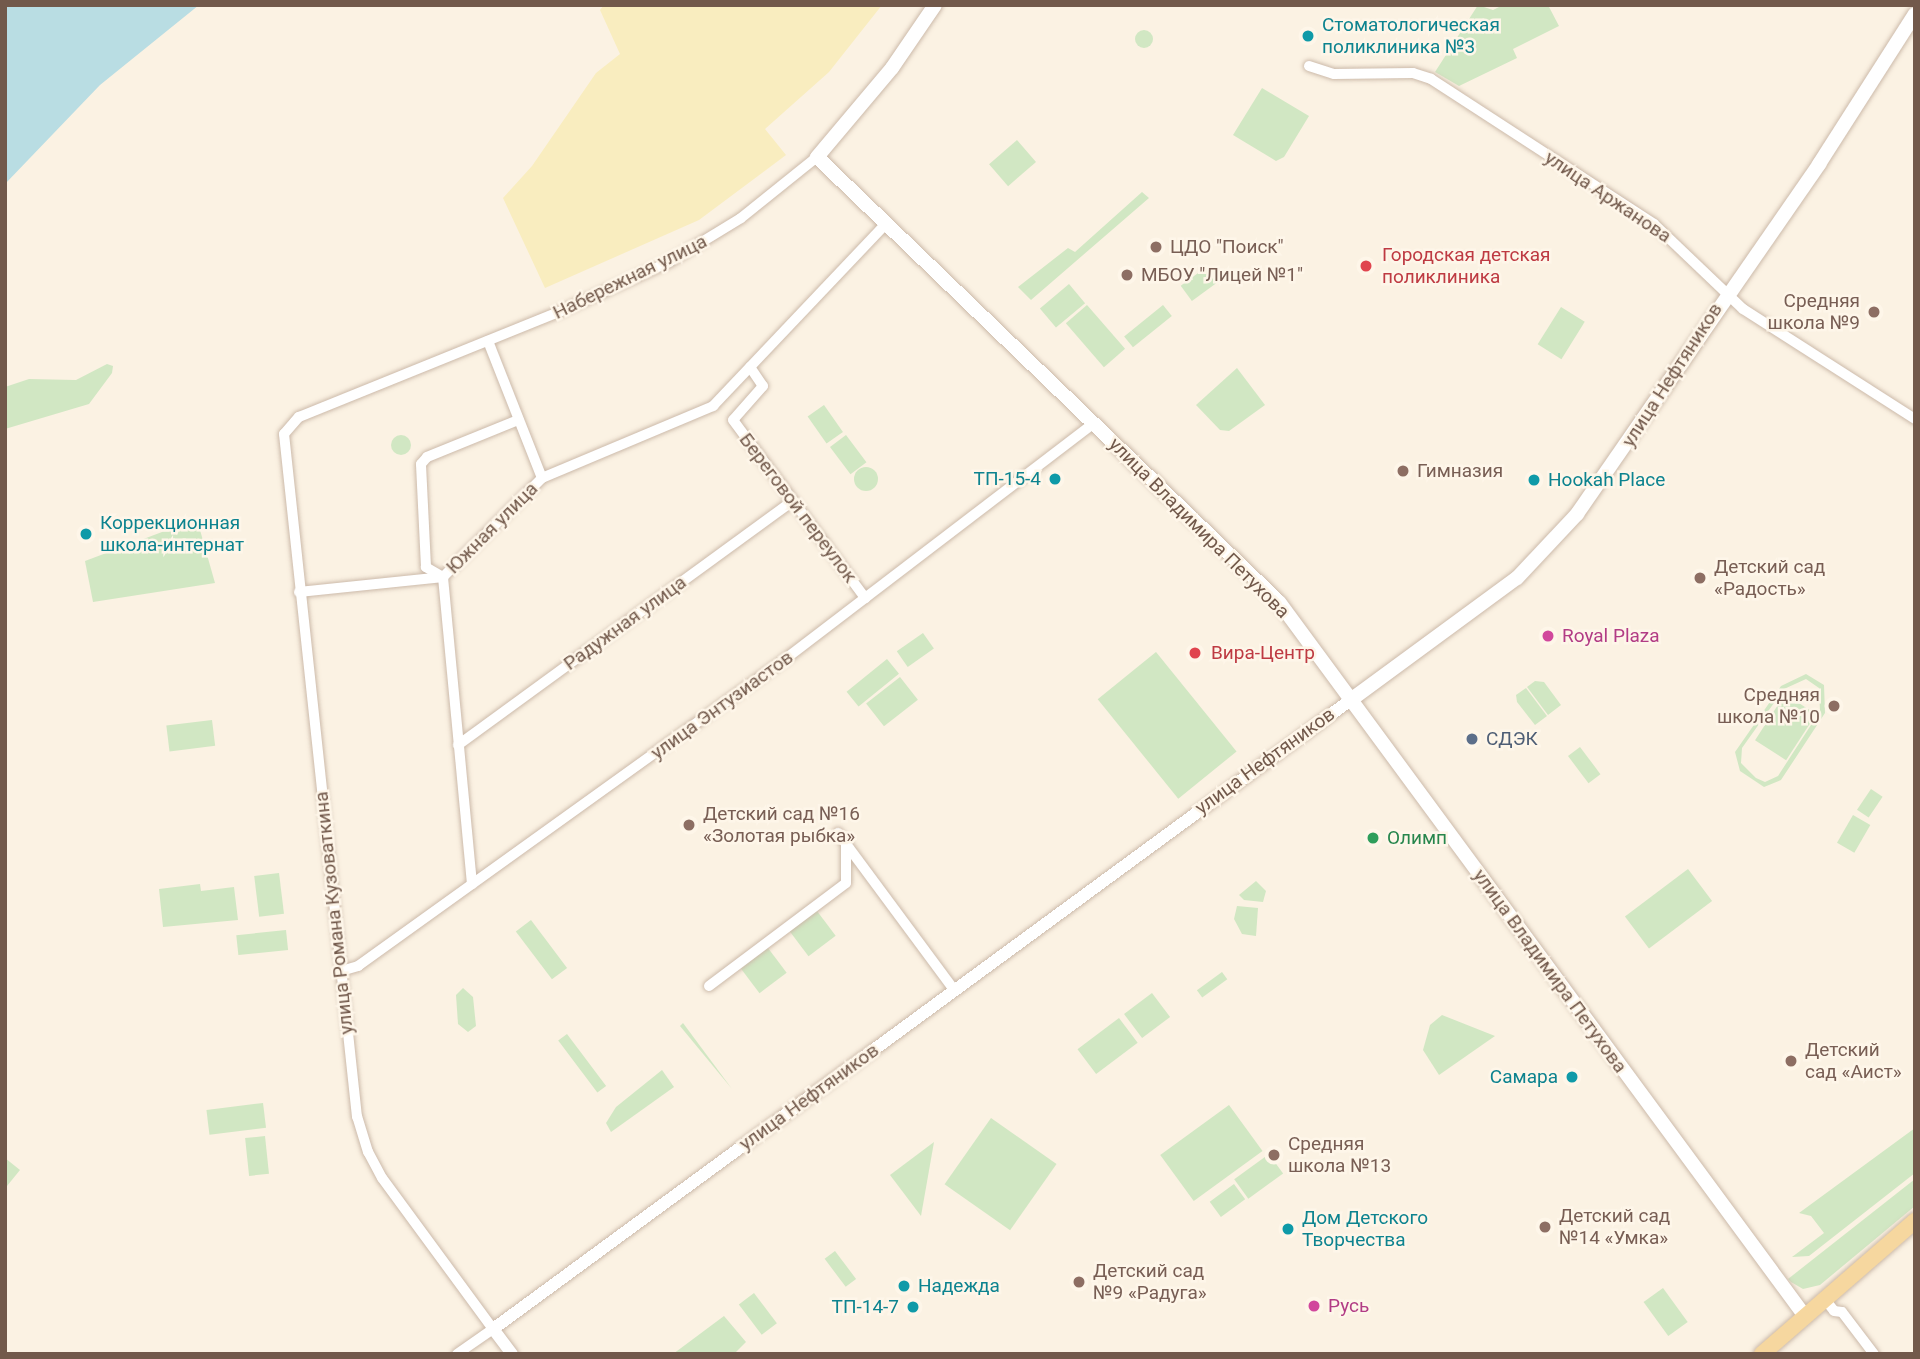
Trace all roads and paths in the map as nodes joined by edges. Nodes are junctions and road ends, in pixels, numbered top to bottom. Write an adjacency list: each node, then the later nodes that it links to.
1 (934, 5): 4 (main road, Набережная улица)
2 (1915, 14): 6 (main road, улица Нефтяников)
3 (1309, 66): 6 (street, улица Аржанова)
4 (817, 157): 5 (main road, улица Владимира Петухова); 7 (street, Набережная улица)
5 (885, 225): 8 (street, Южная улица); 11 (main road, улица Владимира Петухова)
6 (1725, 294): 10 (street, улица Аржанова); 18 (main road, улица Нефтяников)
7 (488, 341): 9 (street); 12 (street, Набережная улица)
8 (750, 368): 13 (street, Южная улица); 14 (street, Береговой переулок)
9 (518, 419): 13 (street); 15 (street)
10 (1915, 419)
11 (1093, 424): 17 (street, улица Энтузиастов); 18 (main road, улица Владимира Петухова)
12 (288, 426): 16 (street, улица Романа Кузоваткина)
13 (542, 478): 15 (street, Южная улица)
14 (792, 501): 17 (street, Береговой переулок); 19 (street, Радужная улица)
15 (443, 577): 16 (street); 19 (street, Южная улица)
16 (299, 593): 23 (street, улица Романа Кузоваткина)
17 (865, 598): 22 (street, улица Энтузиастов)
18 (1352, 699): 25 (street, улица Нефтяников); 28 (main road, улица Владимира Петухова)
19 (458, 745): 22 (street, Южная улица)
20 (838, 833): 21 (street)
21 (846, 844): 24 (street); 25 (street)
22 (472, 884): 23 (street, улица Энтузиастов)
23 (341, 971): 29 (street, улица Романа Кузоваткина)
24 (709, 986)
25 (954, 990): 29 (street, улица Нефтяников)
26 (1915, 1221): 27 (main road)
27 (1824, 1298): 28 (main road); 33 (street)
28 (1804, 1315): 30 (main road)
29 (493, 1329): 31 (street, улица Нефтяников); 32 (street, улица Романа Кузоваткина)
30 (1764, 1351)
31 (457, 1354)
32 (512, 1354)
33 (1874, 1354)

